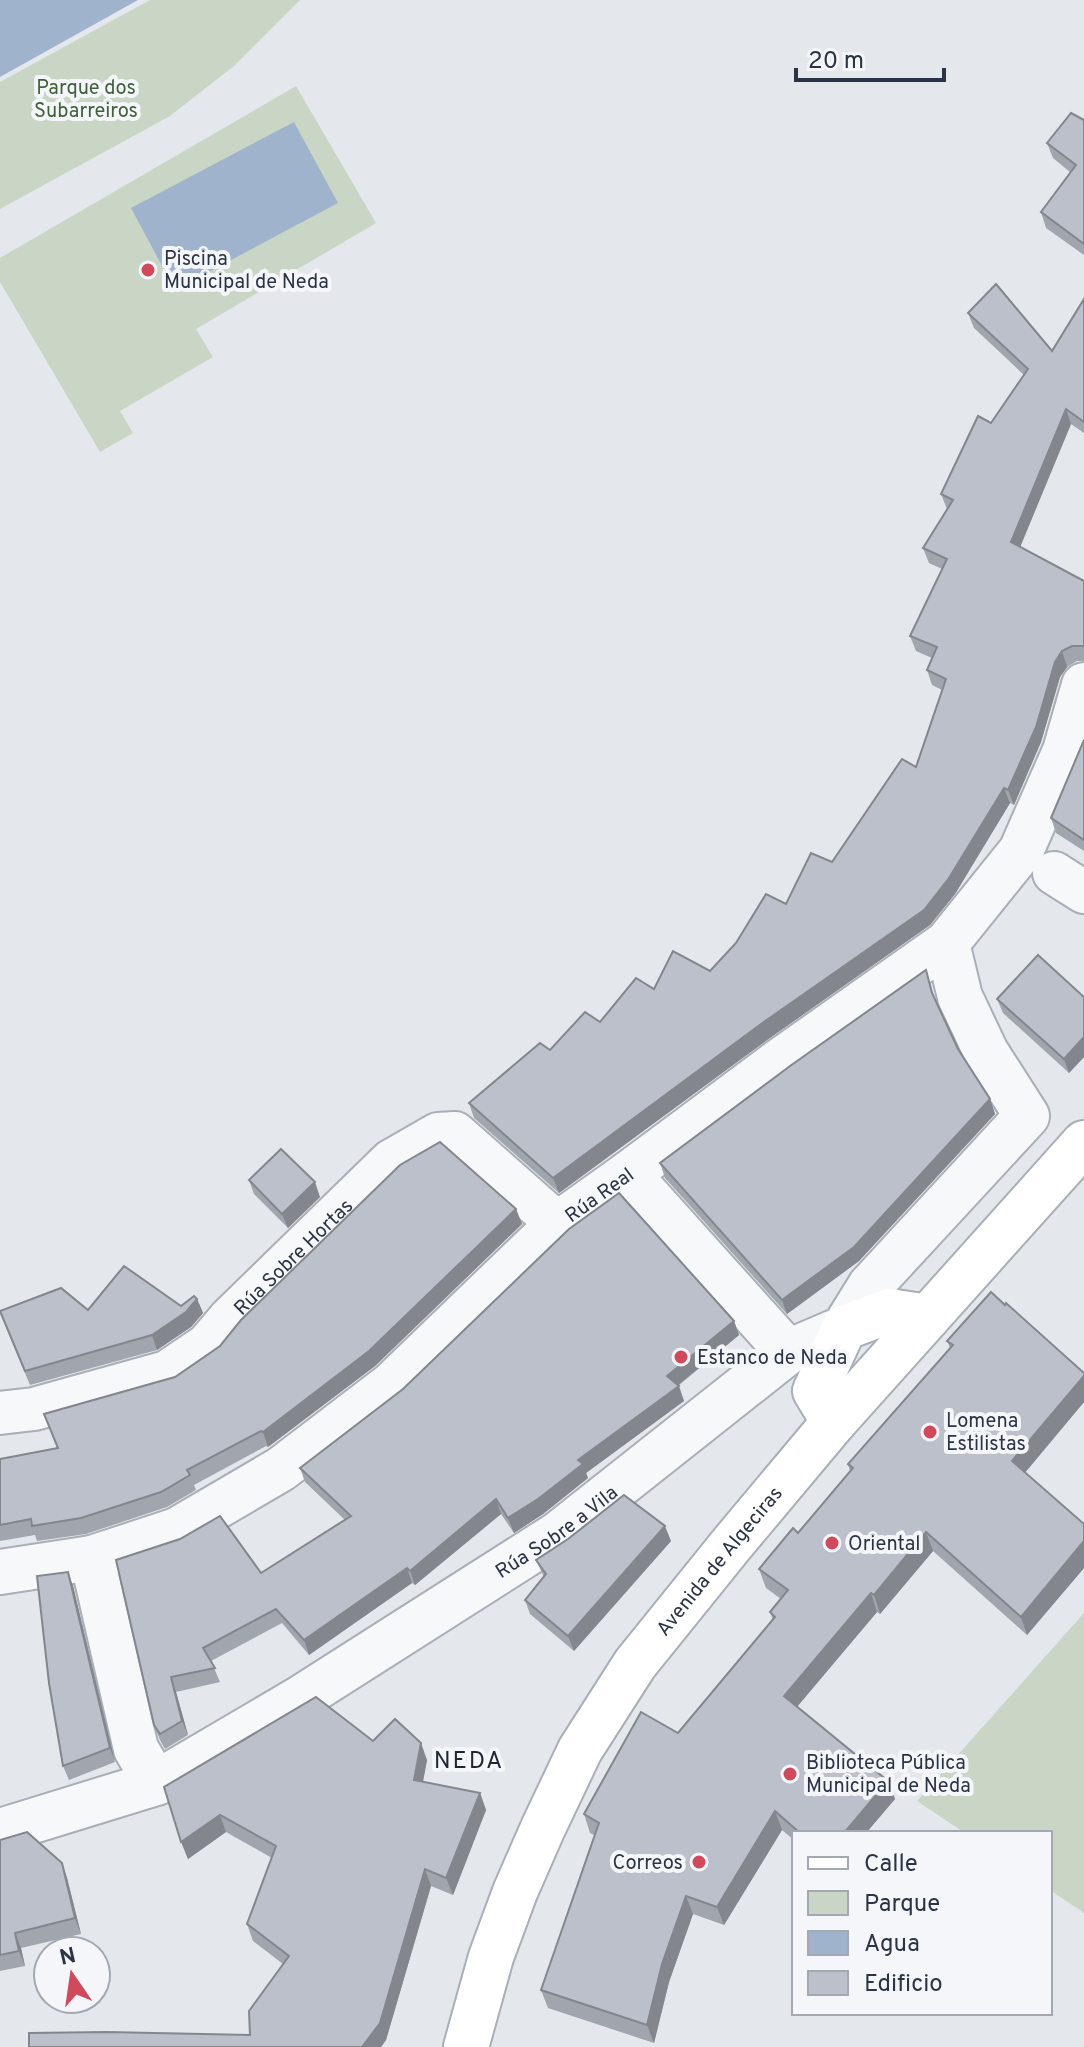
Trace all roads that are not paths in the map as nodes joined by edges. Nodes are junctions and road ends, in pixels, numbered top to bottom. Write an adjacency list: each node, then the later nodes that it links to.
1 (1084, 685): 2 (street, Rúa Real)
2 (947, 943): 4 (street, Rúa Real); 7 (street)
3 (1078, 1161): 6 (main road, Avenida de Algeciras)
4 (628, 1174): 5 (street, Rúa Real); 8 (street)
5 (558, 1224): 10 (street, Rúa Sobre Hortas); 12 (street, Rúa Real)
6 (928, 1317): 7 (main road); 9 (main road, Avenida de Algeciras)
7 (844, 1328): 8 (street, Rúa Sobre a Vila); 9 (main road); 11 (main road)
8 (788, 1352): 14 (street, Rúa Sobre a Vila)
9 (882, 1368): 11 (main road, Avenida de Algeciras)
10 (0, 1413)
11 (834, 1422): 16 (main road, Avenida de Algeciras)
12 (92, 1558): 13 (street, Rúa Real); 14 (street)
13 (0, 1572)
14 (156, 1783): 15 (street, Rúa Sobre a Vila)
15 (0, 1831)
16 (466, 2047)

